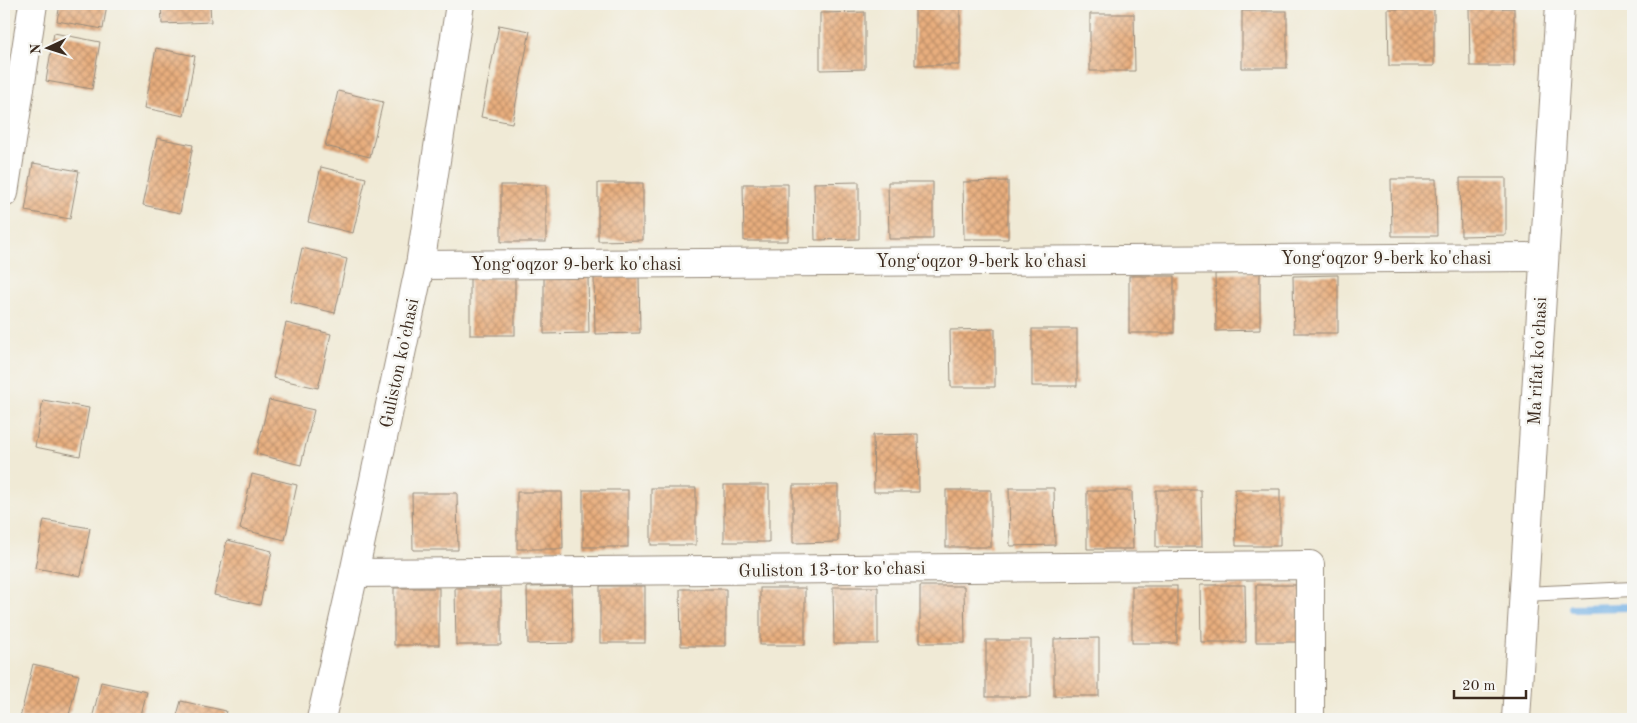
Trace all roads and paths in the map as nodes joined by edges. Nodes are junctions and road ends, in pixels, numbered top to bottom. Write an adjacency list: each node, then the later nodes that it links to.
1 (33, 4): 4 (street)
2 (460, 4): 7 (street, Guliston ko'chasi)
3 (1560, 4): 6 (street, Ma'rifat ko'chasi)
4 (9, 124): 5 (street)
5 (4, 193)
6 (1543, 256): 7 (street, Yong‘oqzor 9-berk ko'chasi); 10 (street, Ma'rifat ko'chasi)
7 (420, 265): 8 (street, Guliston ko'chasi)
8 (354, 573): 11 (street, Guliston ko'chasi); 12 (street, Guliston 13-tor ko'chasi)
9 (1633, 589): 10 (lane)
10 (1524, 594): 13 (street, Ma'rifat ko'chasi)
11 (321, 719)
12 (1310, 719)
13 (1516, 719)

